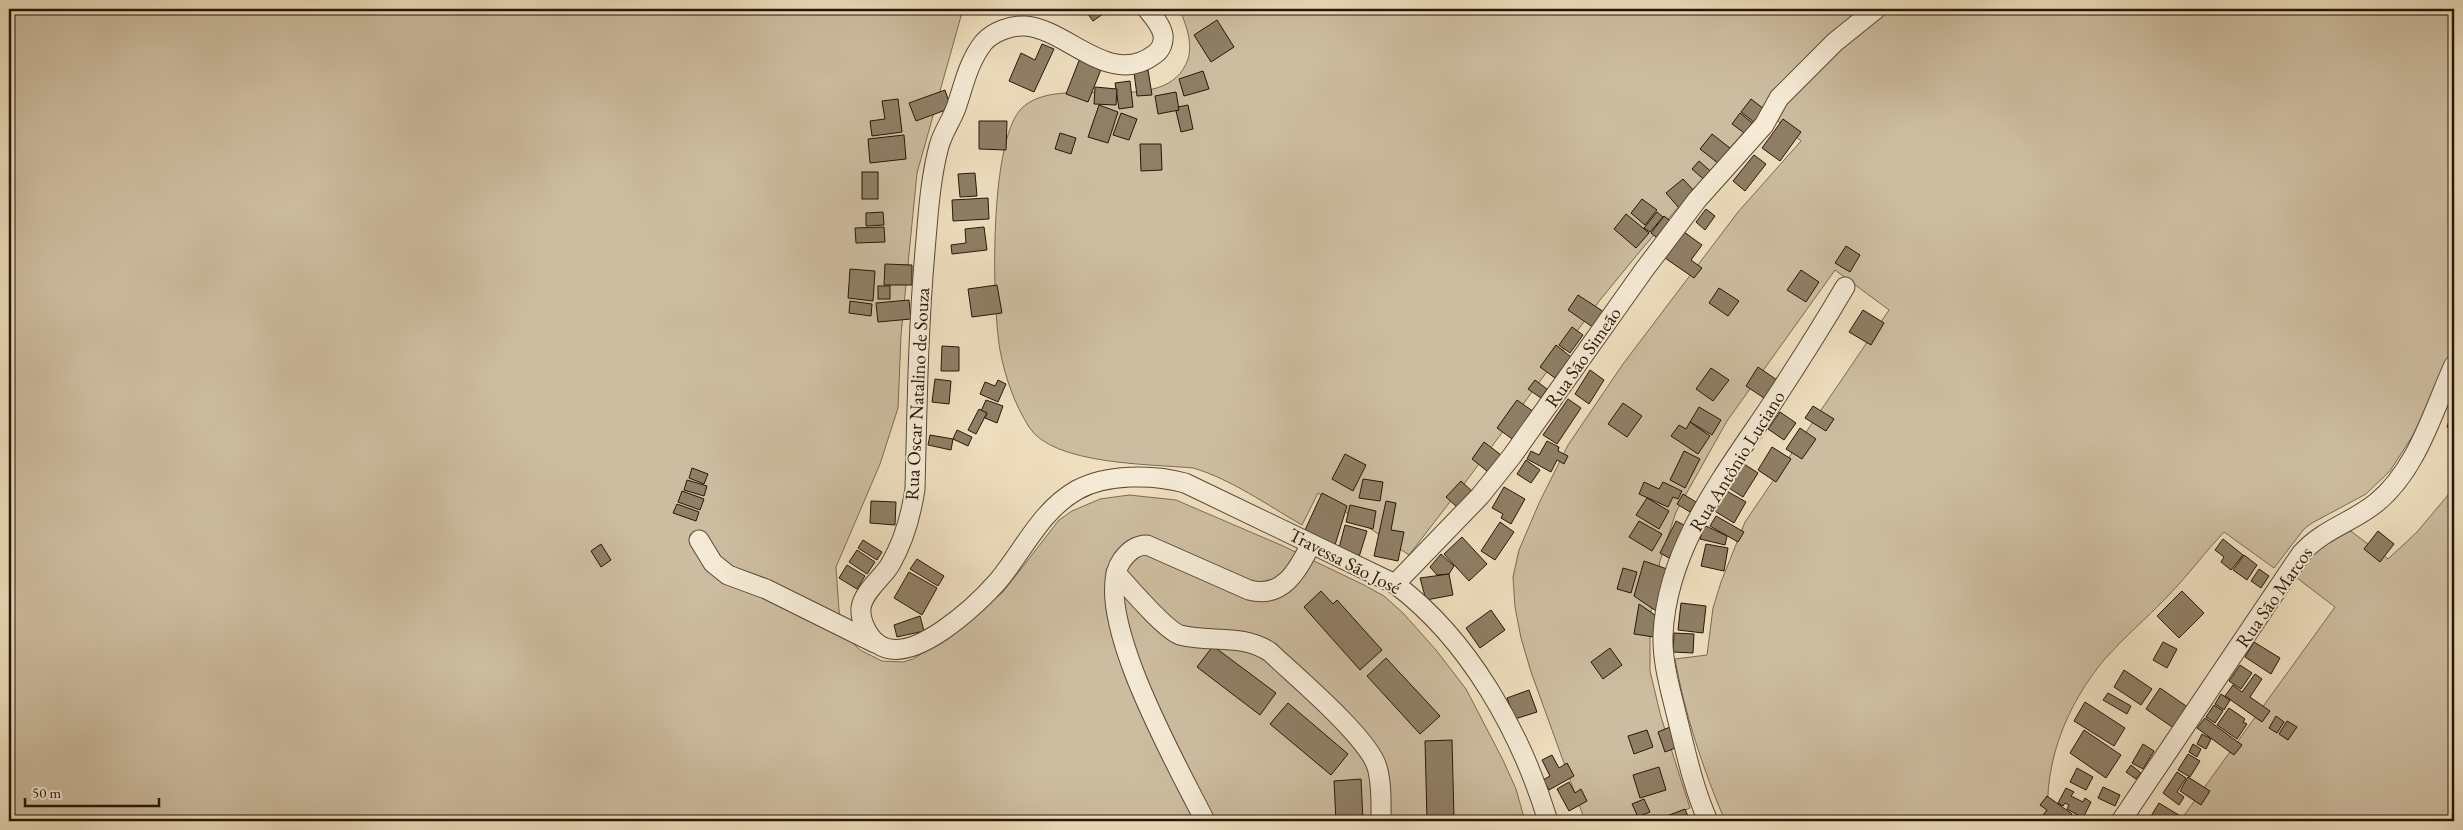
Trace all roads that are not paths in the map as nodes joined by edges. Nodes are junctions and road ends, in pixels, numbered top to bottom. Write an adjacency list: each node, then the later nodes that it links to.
1 (1147, 9): 9 (street, Rua Oscar Natalino de Souza)
2 (1876, 9): 8 (street, Rua São Simeão)
3 (1845, 287): 13 (street, Rua Antônio Luciano)
4 (2454, 365): 14 (street, Rua São Marcos)
5 (699, 540): 9 (street)
6 (1311, 544): 7 (street); 8 (street, Travessa São José); 9 (street, Travessa São José)
7 (1116, 573): 10 (street); 11 (street)
8 (1395, 584): 12 (street, Travessa São José)
9 (876, 643)
10 (1205, 821)
11 (1381, 821)
12 (1548, 821)
13 (1708, 821)
14 (2121, 821)

